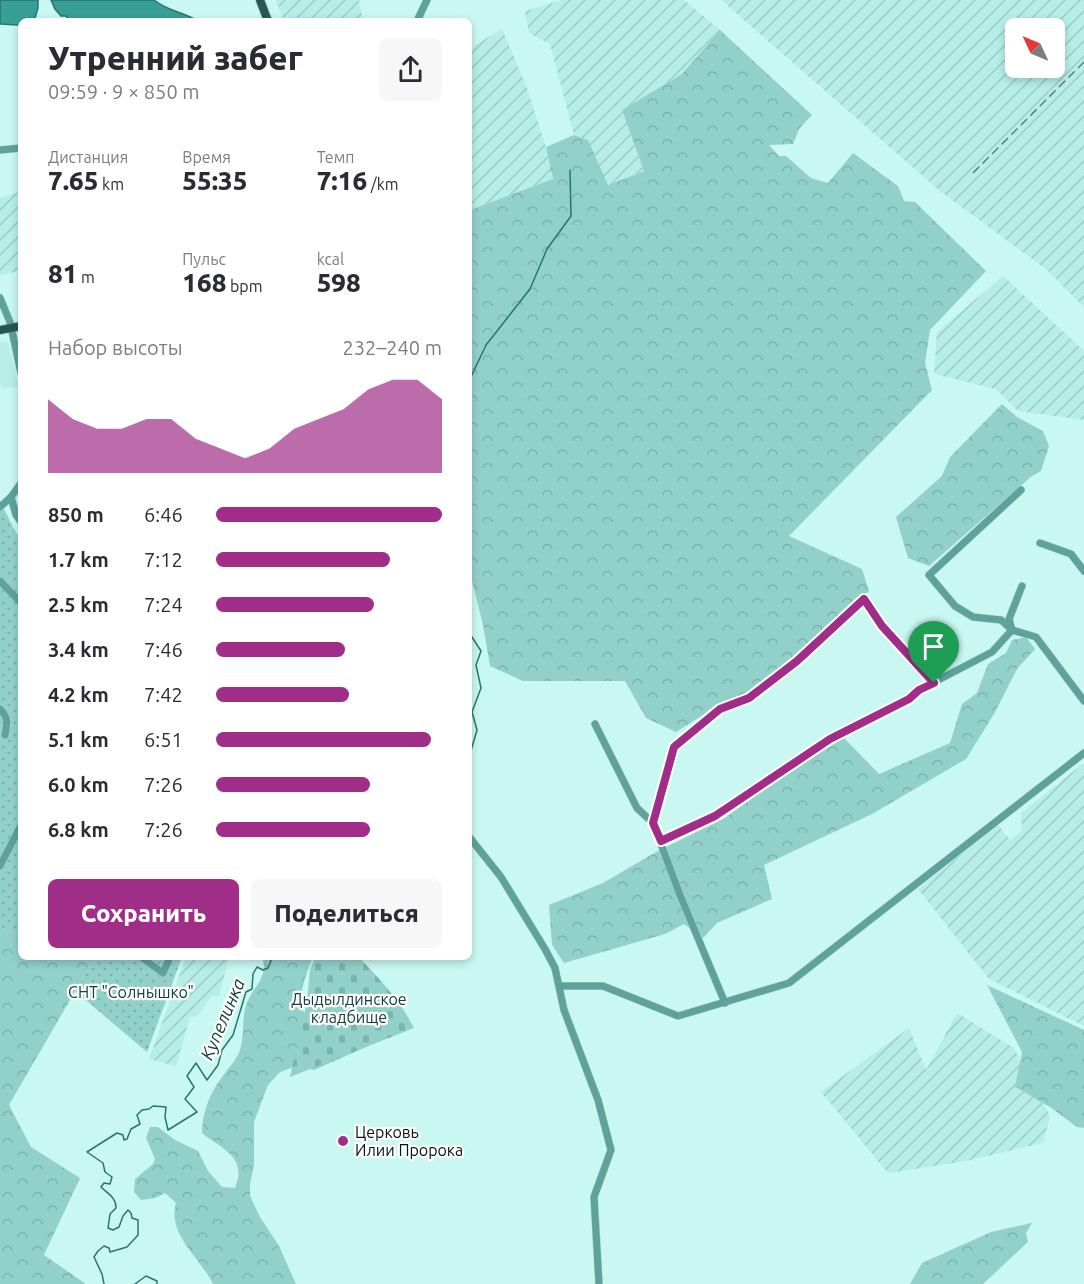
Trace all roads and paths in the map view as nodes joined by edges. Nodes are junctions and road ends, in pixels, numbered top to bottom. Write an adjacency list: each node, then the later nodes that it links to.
1 (262, 0): 3 (main road)
2 (427, 0): 4 (street)
3 (267, 18)
4 (418, 18)
5 (18, 148): 6 (street)
6 (0, 150)
7 (0, 298): 9 (street)
8 (18, 327): 9 (main road)
9 (11, 328): 10 (main road); 11 (street)
10 (0, 330)
11 (18, 360)
12 (18, 487): 14 (street)
13 (1021, 490): 22 (street)
14 (11, 497): 15 (street); 16 (street)
15 (0, 507)
16 (18, 518)
17 (1041, 543): 18 (street)
18 (1084, 571)
19 (0, 581): 21 (street)
20 (1022, 586): 22 (street)
21 (18, 600)
22 (1012, 630): 23 (street); 24 (street)
23 (934, 683): 29 (street); 32 (street)
24 (1084, 701)
25 (0, 709): 27 (street)
26 (595, 724): 29 (street)
27 (5, 735)
28 (1084, 753): 37 (street)
29 (653, 823): 32 (street)
30 (18, 831): 33 (street)
31 (472, 840): 36 (street)
32 (661, 841): 37 (street)
33 (0, 867)
34 (145, 960): 35 (street)
35 (169, 960)
36 (560, 986): 37 (street); 38 (street)
37 (724, 1003)
38 (598, 1284)

